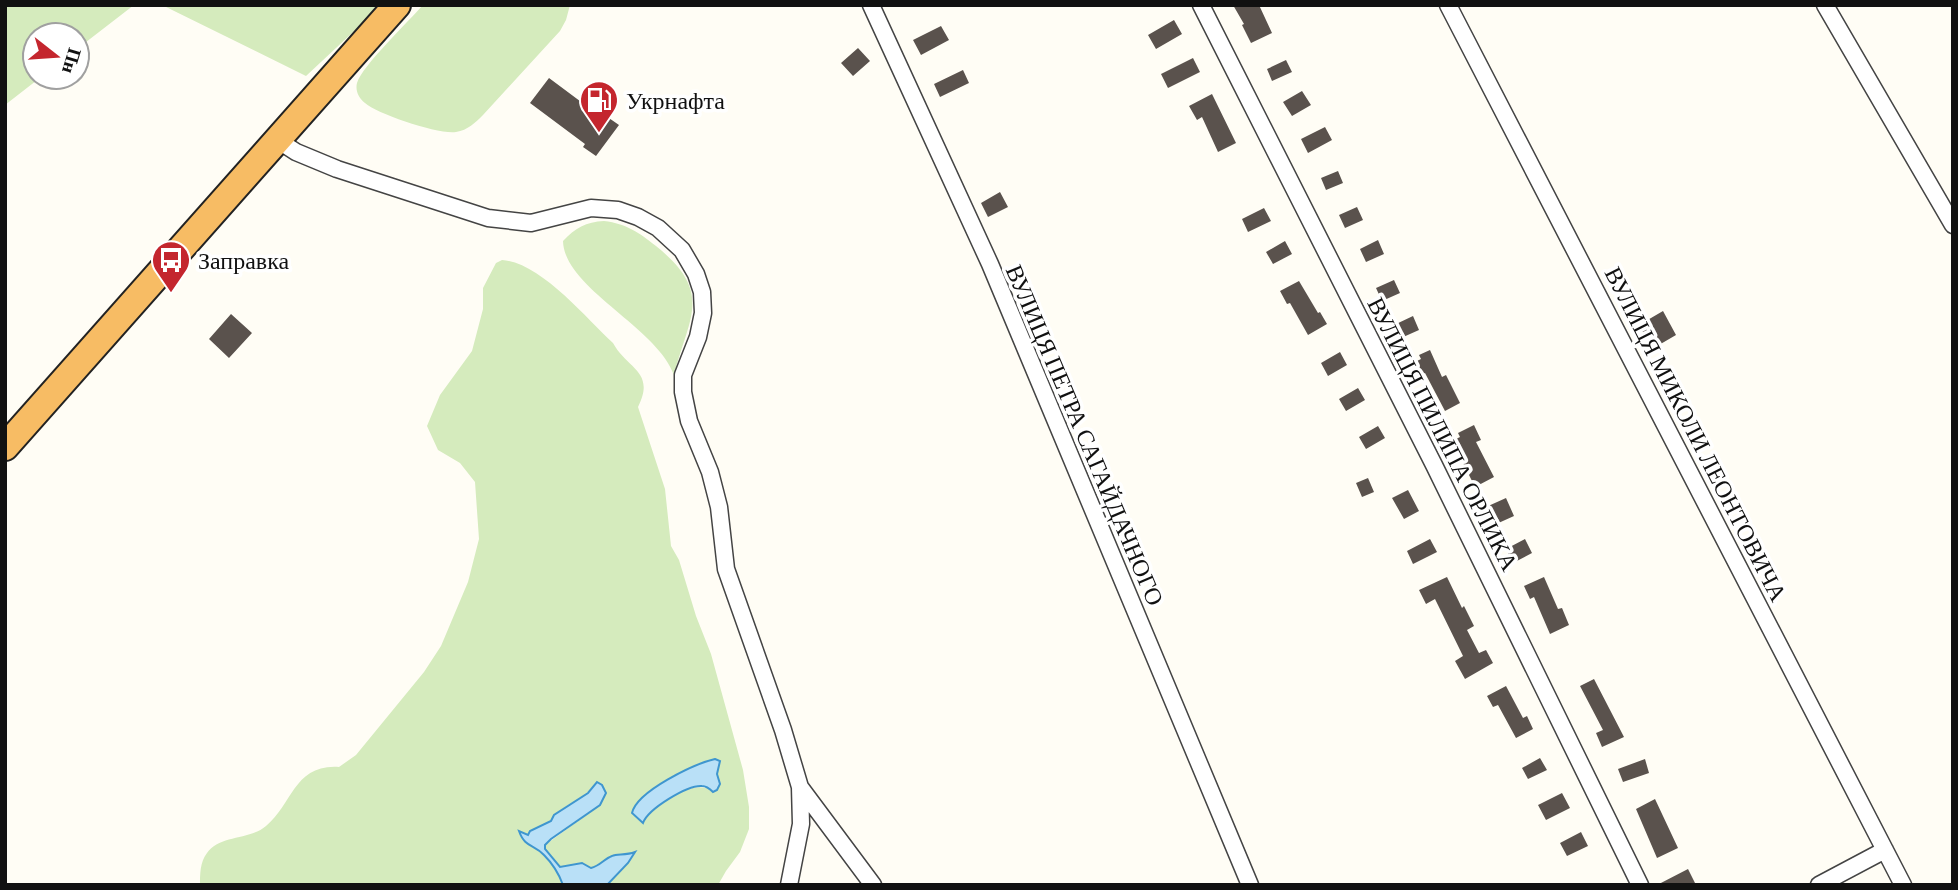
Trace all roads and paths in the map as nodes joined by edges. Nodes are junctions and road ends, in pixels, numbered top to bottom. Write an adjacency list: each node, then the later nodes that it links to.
1 (397, 5): 6 (highway)
2 (871, 5): 13 (street, ВУЛИЦЯ ПЕТРА САГАЙДАЧНОГО)
3 (1201, 5): 14 (street, ВУЛИЦЯ ПИЛИПА ОРЛИКА)
4 (1448, 5): 10 (street, ВУЛИЦЯ МИКОЛИ ЛЕОНТОВИЧА)
5 (1825, 5): 7 (street)
6 (276, 139): 8 (highway); 9 (street)
7 (1953, 225)
8 (5, 447)
9 (800, 787): 11 (street); 12 (street)
10 (1885, 850): 15 (street); 16 (street, ВУЛИЦЯ МИКОЛИ ЛЕОНТОВИЧА)
11 (789, 885)
12 (873, 885)
13 (1250, 885)
14 (1640, 885)
15 (1819, 885)
16 (1903, 885)

